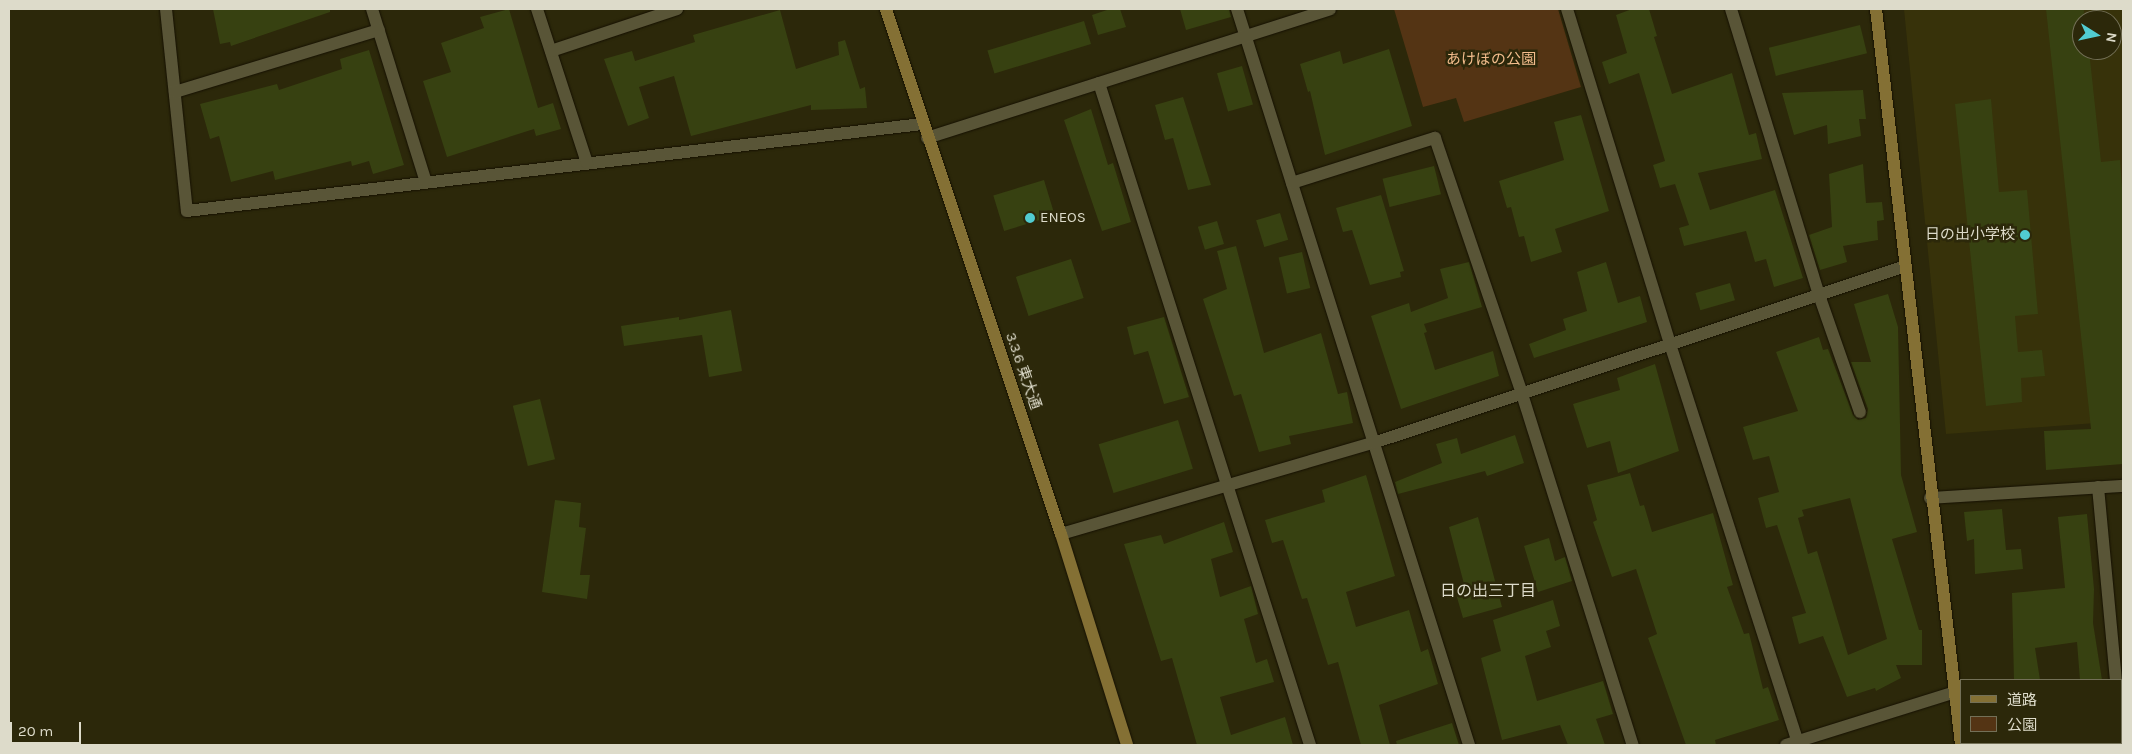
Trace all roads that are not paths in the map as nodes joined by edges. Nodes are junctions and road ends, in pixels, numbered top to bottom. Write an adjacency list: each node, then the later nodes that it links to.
1 (166, 9): 15 (street)
2 (372, 9): 11 (street)
3 (537, 9): 13 (street)
4 (677, 9): 13 (street)
5 (886, 9): 16 (street, 3.3.6 東大通)
6 (1237, 9): 12 (street)
7 (1330, 9): 12 (street)
8 (1567, 9): 23 (street)
9 (1731, 9): 22 (street)
10 (1876, 9): 21 (street)
11 (379, 30): 15 (street); 19 (street)
12 (1245, 36): 14 (street); 20 (street)
13 (551, 51): 18 (street)
14 (1100, 83): 17 (street); 27 (street)
15 (175, 92): 19 (street)
16 (922, 124): 17 (street, 3.3.6 東大通); 18 (street)
17 (927, 138): 31 (street, 3.3.6 東大通)
18 (587, 163): 19 (street)
19 (426, 182)
20 (1292, 183): 24 (street); 26 (street)
21 (1904, 268): 22 (street); 30 (street)
22 (1820, 295): 23 (street); 25 (street)
23 (1670, 344): 24 (street); 35 (street)
24 (1522, 394): 26 (street); 39 (street)
25 (1860, 412)
26 (1373, 442): 27 (street); 38 (street)
27 (1227, 485): 31 (street); 37 (street)
28 (2123, 486): 29 (street)
29 (2098, 487): 30 (street); 32 (street)
30 (1930, 498): 33 (street)
31 (1061, 534): 36 (street, 3.3.6 東大通)
32 (2116, 679)
33 (1952, 693): 34 (street); 35 (street)
34 (1960, 738)
35 (1799, 743): 40 (street)
36 (1127, 745)
37 (1310, 745)
38 (1469, 745)
39 (1633, 745)
40 (1786, 745)

